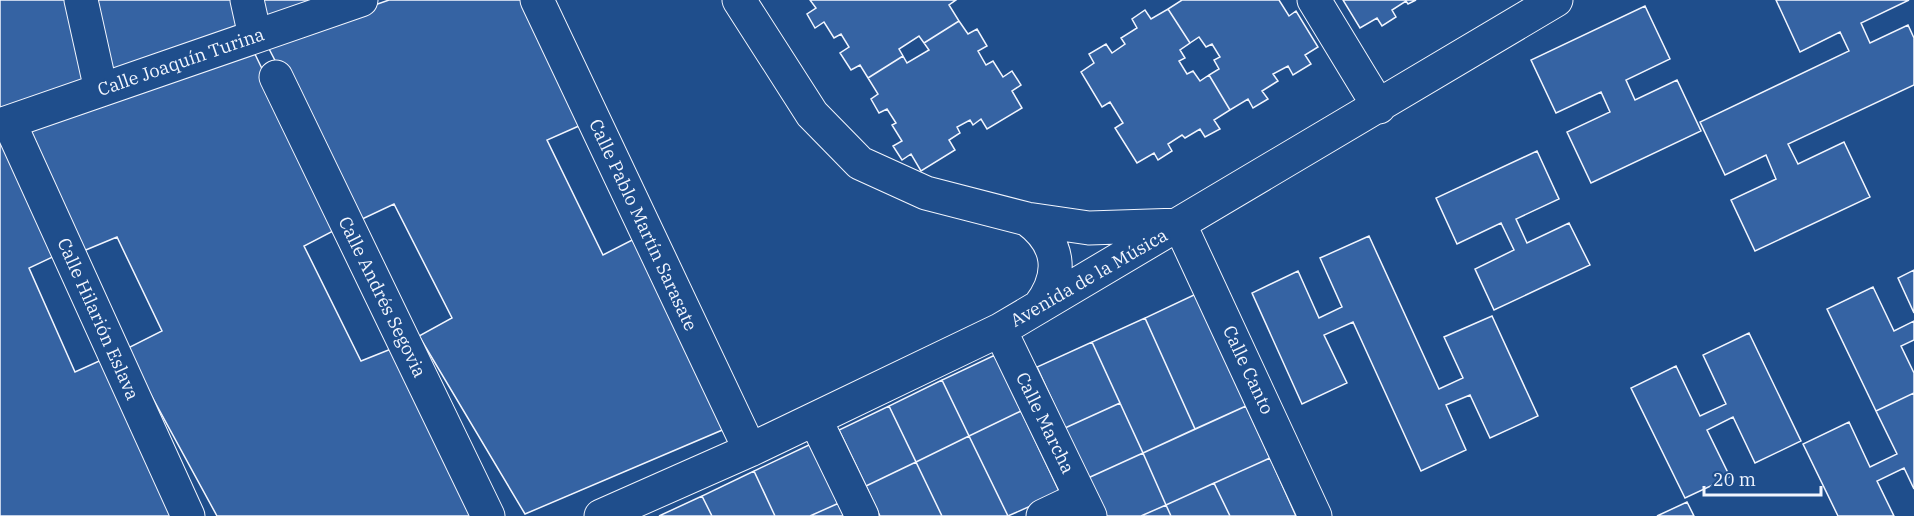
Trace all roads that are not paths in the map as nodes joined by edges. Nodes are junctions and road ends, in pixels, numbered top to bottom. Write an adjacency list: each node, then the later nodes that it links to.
1 (81, 0): 10 (street)
2 (247, 0): 8 (street)
3 (361, 0): 8 (street, Calle Joaquín Turina)
4 (537, 0): 18 (street, Calle Pablo Martín Sarasate)
5 (739, 0): 13 (street)
6 (1314, 0): 11 (street)
7 (1556, 0): 11 (street, Avenida de la Música)
8 (255, 36): 10 (street, Calle Joaquín Turina)
9 (276, 78): 21 (street, Calle Andrés Segovia)
10 (101, 90): 12 (street, Calle Joaquín Turina)
11 (1379, 107): 14 (street, Avenida de la Música)
12 (4, 123): 20 (street, Calle Hilarión Eslava)
13 (1027, 219): 14 (street); 15 (street)
14 (1180, 225): 15 (street, Avenida de la Música); 25 (street, Calle Canto)
15 (1039, 307): 16 (street, Avenida de la Música)
16 (1000, 330): 17 (street, Avenida de la Música); 19 (street, Calle Marcha)
17 (815, 419): 18 (street, Avenida de la Música); 23 (street)
18 (750, 450): 22 (street, Avenida de la Música)
19 (1085, 507): 24 (street)
20 (188, 516)
21 (488, 516)
22 (601, 516)
23 (862, 516)
24 (1043, 516)
25 (1315, 516)

